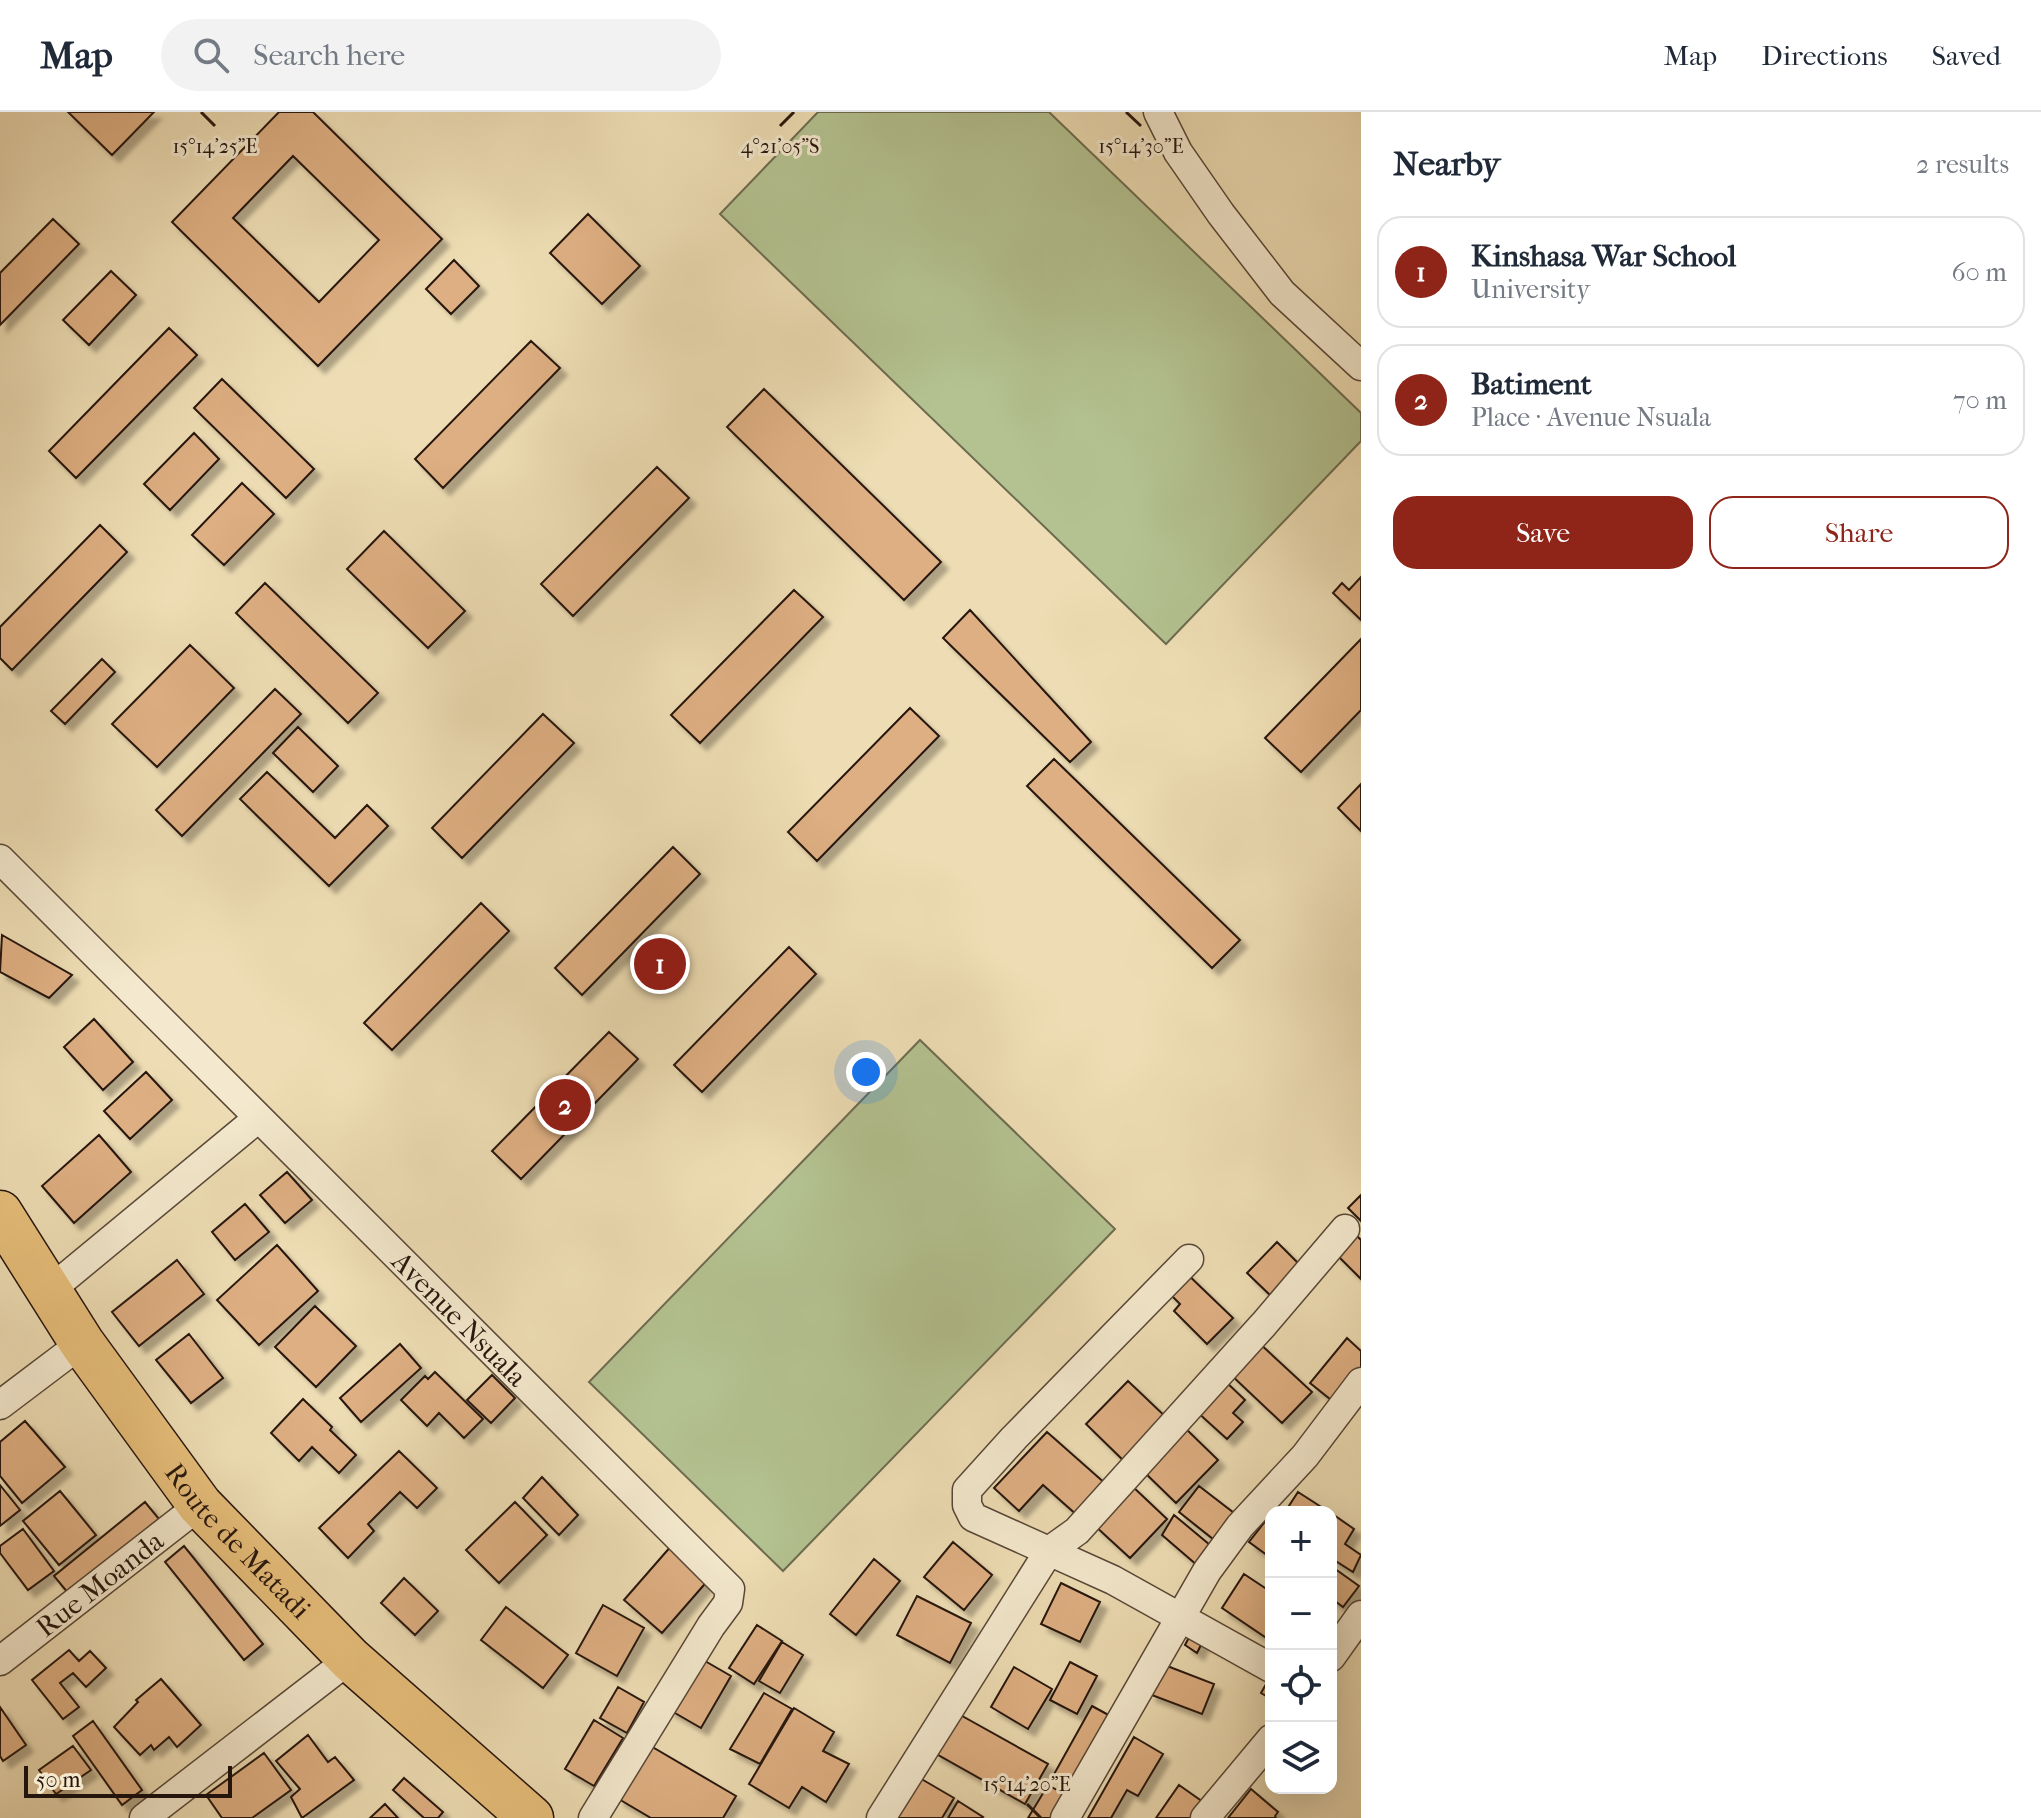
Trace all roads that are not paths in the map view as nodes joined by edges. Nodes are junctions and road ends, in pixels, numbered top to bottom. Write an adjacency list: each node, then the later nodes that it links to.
1 (1158, 112): 2 (street)
2 (1361, 366)
3 (0, 859): 4 (street, Avenue Nsuala)
4 (257, 1119): 8 (street); 23 (street, Avenue Nsuala)
5 (0, 1213): 8 (main road, Route de Matadi)
6 (1345, 1229): 13 (street)
7 (1189, 1259): 13 (street)
8 (49, 1291): 9 (main road, Route de Matadi)
9 (82, 1343): 11 (street); 12 (main road, Route de Matadi)
10 (1361, 1382): 15 (street)
11 (0, 1405)
12 (200, 1505): 17 (main road, Route de Matadi); 18 (street, Rue Moanda)
13 (1049, 1551): 15 (street); 24 (street)
14 (1361, 1615): 16 (street)
15 (1181, 1618): 19 (street); 25 (street)
16 (1336, 1650)
17 (350, 1659): 21 (street); 22 (main road, Route de Matadi)
18 (0, 1661)
19 (1265, 1665)
20 (1265, 1746): 26 (street)
21 (144, 1818)
22 (531, 1818)
23 (593, 1818)
24 (881, 1818)
25 (1065, 1818)
26 (1205, 1818)

